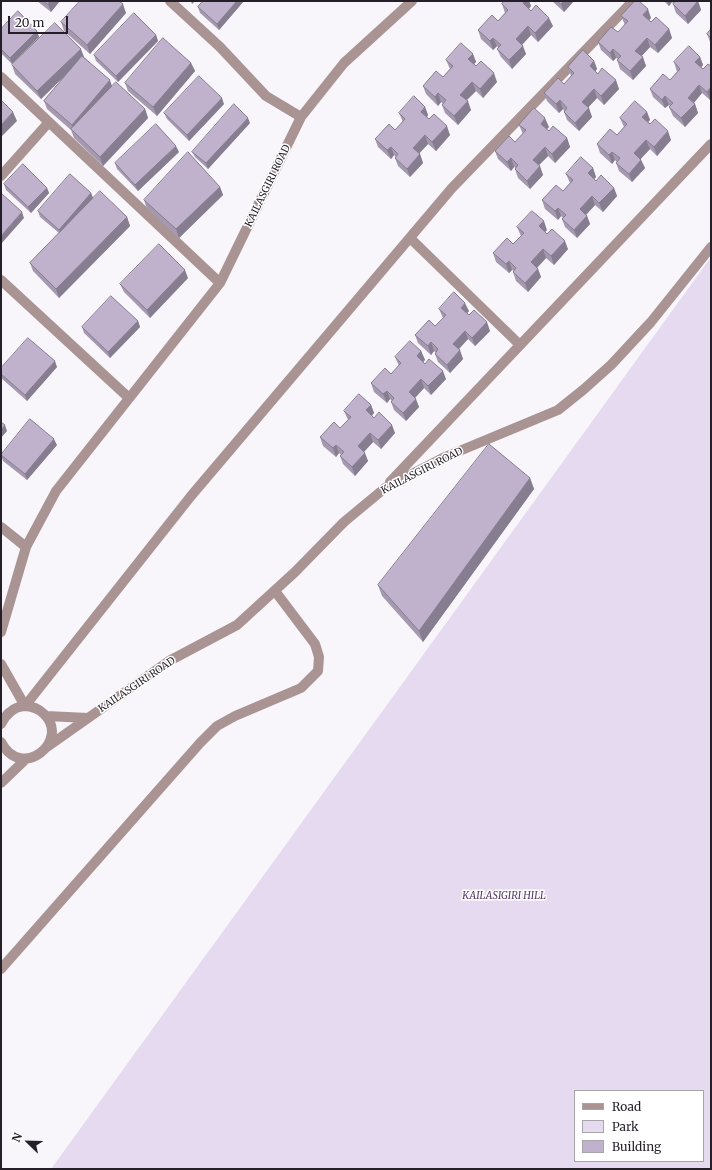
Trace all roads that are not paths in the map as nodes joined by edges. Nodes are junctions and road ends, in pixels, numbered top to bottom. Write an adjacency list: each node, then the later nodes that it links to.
1 (170, 1): 5 (street)
2 (633, 1): 9 (street)
3 (409, 2): 5 (street, KAILASGIRI ROAD)
4 (1, 77): 6 (street)
5 (301, 118): 12 (street, KAILASGIRI ROAD)
6 (49, 122): 8 (street); 12 (street)
7 (711, 144): 13 (street)
8 (1, 176)
9 (410, 238): 13 (street); 21 (street)
10 (711, 247): 15 (street, KAILASGIRI ROAD)
11 (1, 280): 14 (street)
12 (220, 283): 14 (street, KAILASGIRI ROAD)
13 (520, 345): 15 (street)
14 (129, 398): 17 (street, KAILASGIRI ROAD)
15 (385, 488): 18 (street, KAILASGIRI ROAD)
16 (1, 527): 17 (street)
17 (26, 547): 19 (street, KAILASGIRI ROAD)
18 (275, 591): 23 (street, KAILASGIRI ROAD); 29 (street)
19 (1, 632)
20 (1, 664): 21 (street)
21 (25, 706): 22 (street); 24 (street)
22 (46, 716): 23 (street); 26 (street)
23 (88, 718): 26 (street, KAILASGIRI ROAD)
24 (1, 724)
25 (1, 742): 27 (street)
26 (47, 747): 27 (street, KAILASGIRI ROAD)
27 (26, 759): 28 (street, KAILASGIRI ROAD)
28 (1, 783)
29 (1, 969)

